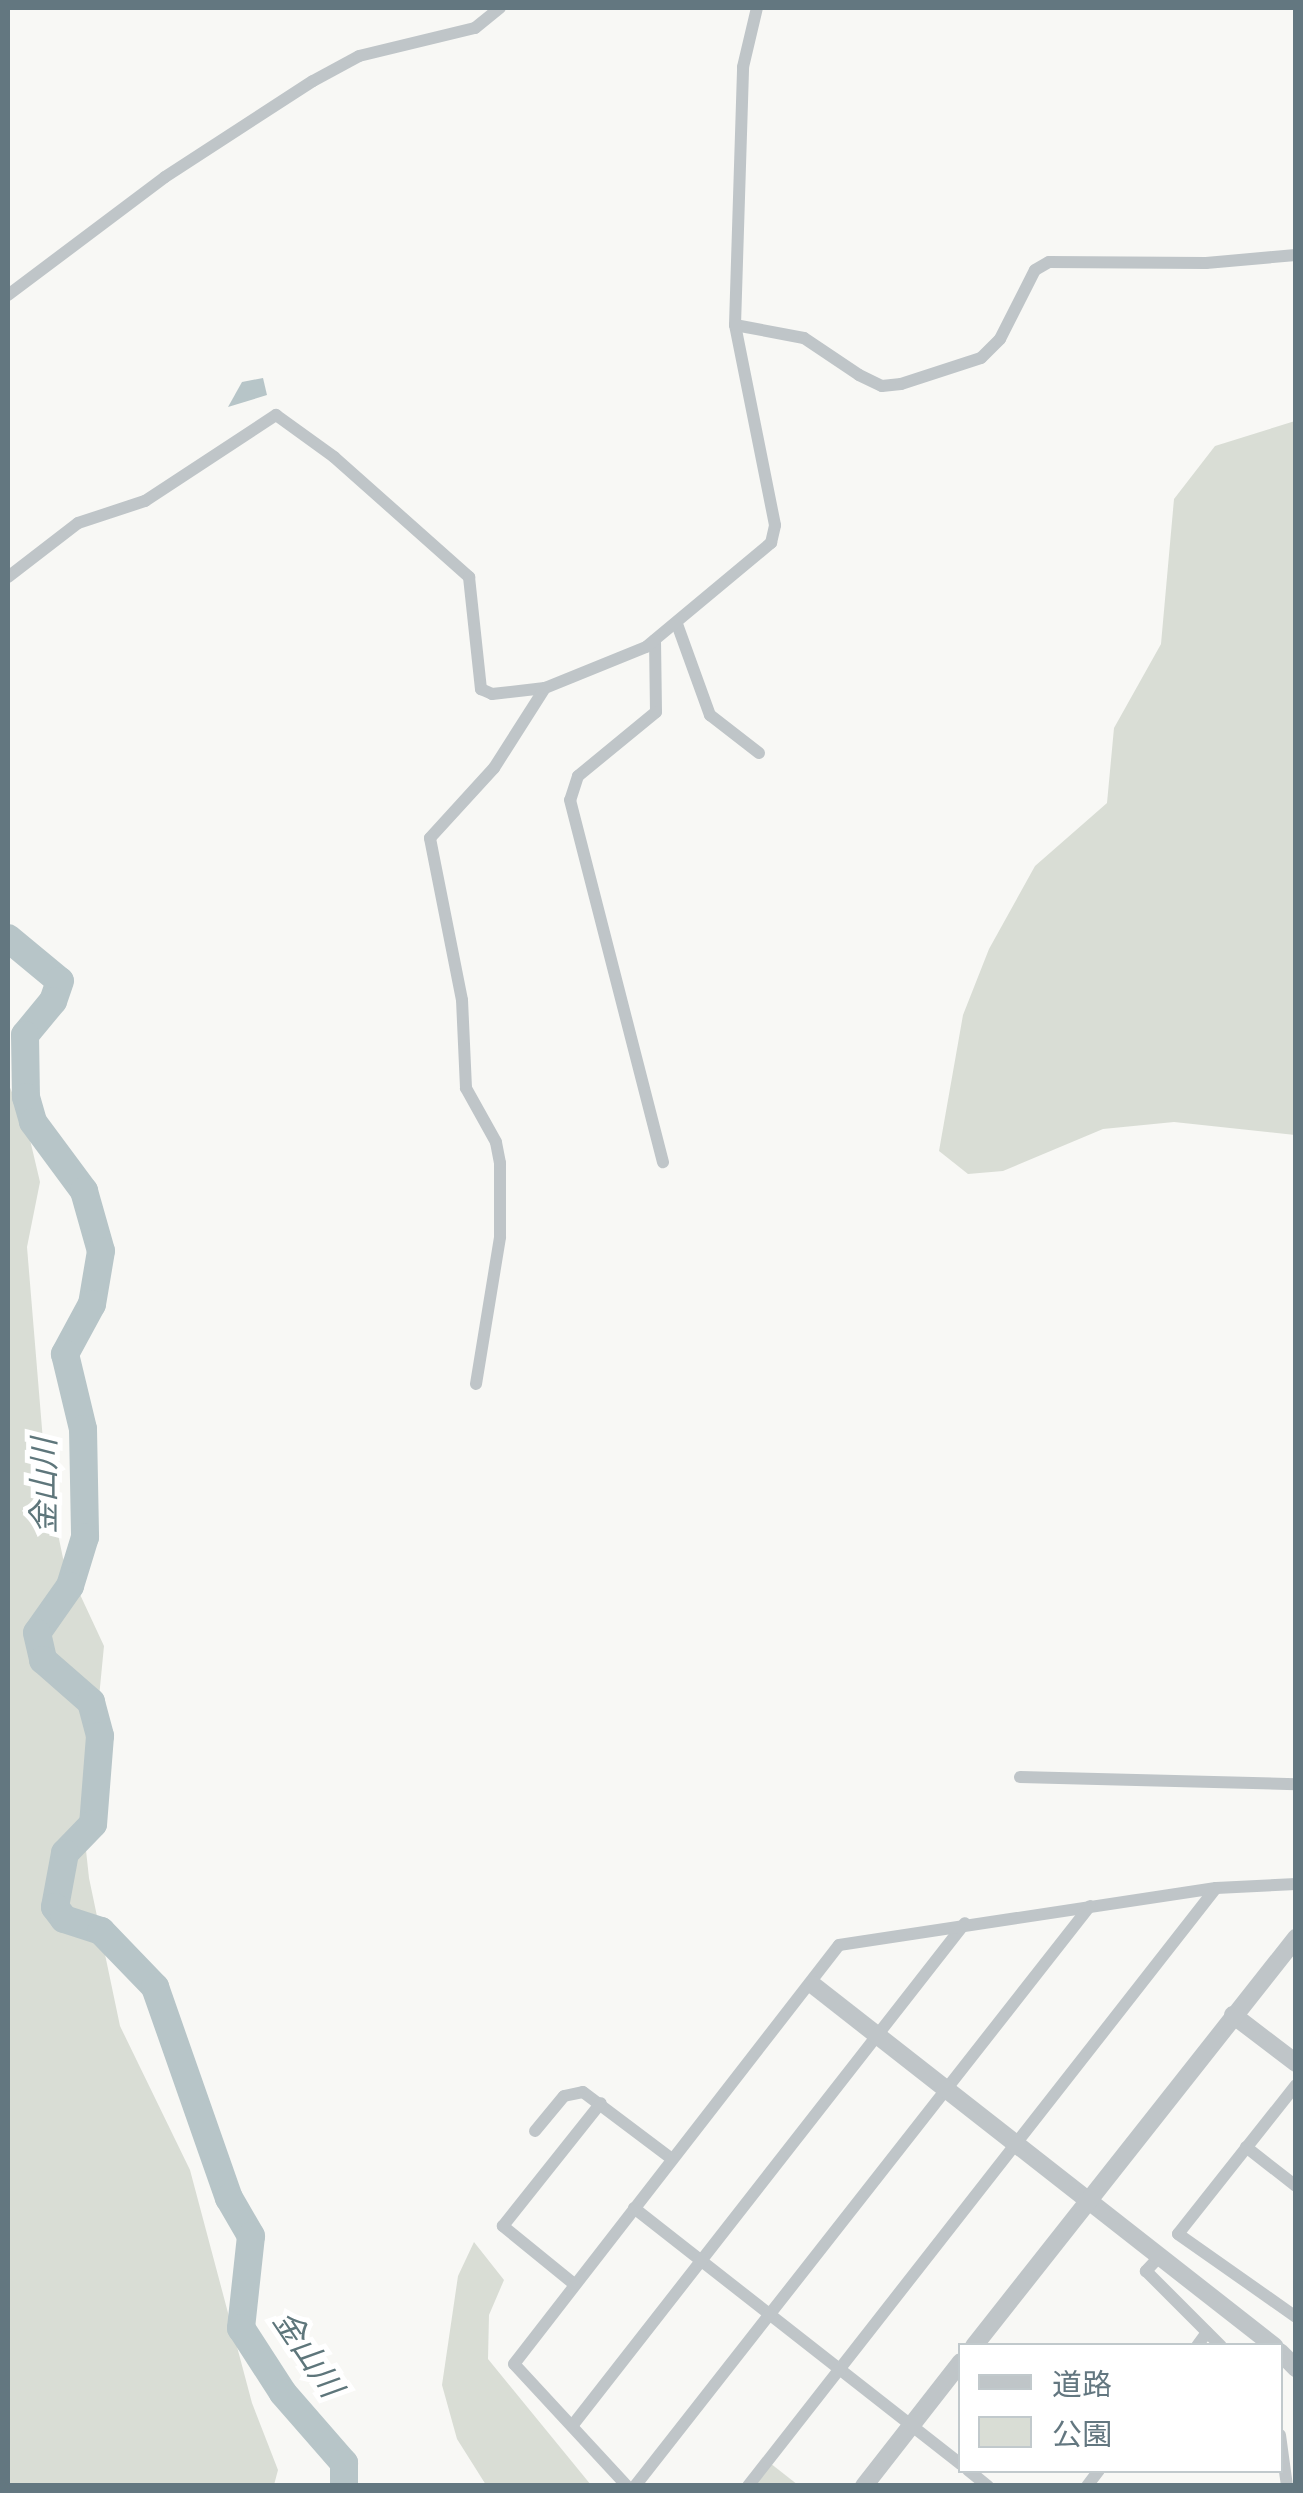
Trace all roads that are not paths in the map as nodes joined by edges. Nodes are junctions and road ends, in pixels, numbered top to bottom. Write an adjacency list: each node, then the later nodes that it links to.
1 (500, 8): 4 (street)
2 (757, 8): 5 (street)
3 (1296, 255): 5 (street)
4 (8, 296)
5 (735, 325): 7 (street)
6 (8, 577): 9 (street)
7 (677, 624): 8 (street); 10 (street)
8 (656, 640): 9 (street); 11 (street)
9 (545, 688): 12 (street)
10 (760, 753)
11 (662, 1162)
12 (476, 1384)
13 (1020, 1776): 14 (street)
14 (1296, 1784)
15 (1296, 1884): 16 (street)
16 (1216, 1888): 17 (street); 28 (street)
17 (1090, 1906): 18 (street); 25 (street)
18 (965, 1923): 20 (street); 22 (street)
19 (1296, 1938): 21 (street)
20 (812, 1985): 22 (street); 30 (street)
21 (1233, 2015): 23 (street); 32 (street)
22 (878, 2037): 25 (street); 35 (street)
23 (1296, 2063)
24 (1296, 2085): 29 (street)
25 (948, 2092): 28 (street); 37 (street)
26 (601, 2103): 27 (street); 30 (street); 36 (street)
27 (535, 2132)
28 (1016, 2145): 32 (street); 45 (street)
29 (1246, 2148): 31 (street); 38 (street)
30 (672, 2159): 33 (street)
31 (1296, 2186)
32 (1089, 2200): 34 (street); 40 (street)
33 (634, 2208): 35 (street); 36 (street)
34 (1160, 2256): 39 (street); 43 (street)
35 (701, 2260): 37 (street); 46 (street)
36 (574, 2284): 46 (street)
37 (770, 2313): 45 (street); 51 (street)
38 (1296, 2317)
39 (1208, 2332): 41 (street); 42 (street)
40 (976, 2343)
41 (1199, 2343)
42 (1218, 2343)
43 (1270, 2343)
44 (958, 2365): 47 (street)
45 (840, 2369): 47 (street); 52 (street)
46 (572, 2426): 50 (street)
47 (911, 2426): 49 (street); 53 (street)
48 (1283, 2457): 54 (street)
49 (958, 2462)
50 (627, 2486)
51 (635, 2486)
52 (748, 2486)
53 (864, 2486)
54 (1287, 2486)

